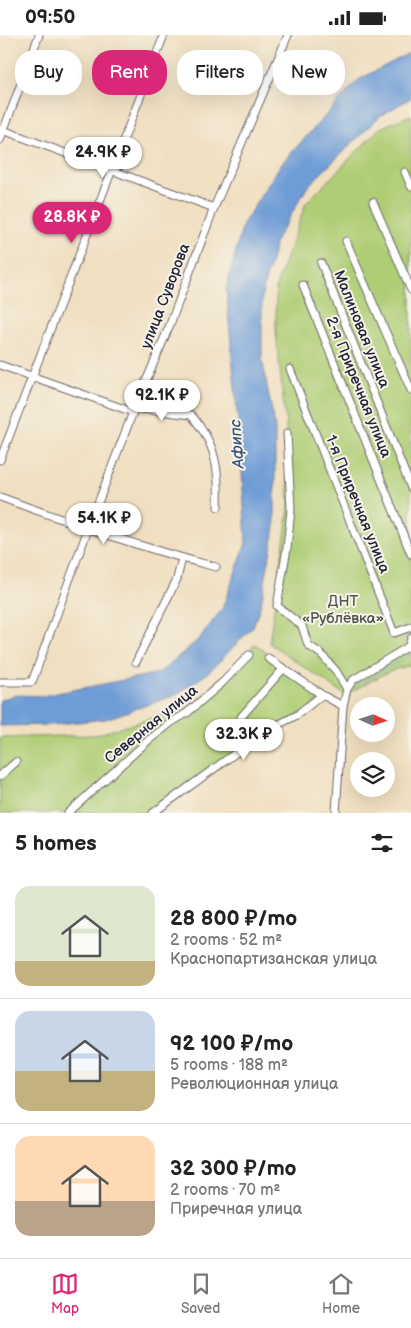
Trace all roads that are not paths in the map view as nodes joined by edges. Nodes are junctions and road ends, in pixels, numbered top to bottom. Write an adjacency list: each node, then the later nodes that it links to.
1 (39, 35): 4 (street)
2 (164, 35): 6 (street)
3 (288, 35): 10 (street, улица Суворова)
4 (2, 129): 5 (street); 6 (street)
5 (0, 140)
6 (112, 170): 10 (street); 17 (street)
7 (405, 172): 8 (street)
8 (411, 186)
9 (373, 202): 14 (street)
10 (214, 208): 19 (street, улица Суворова)
11 (346, 241): 18 (street)
12 (321, 263): 22 (street, Малиновая улица)
13 (304, 285): 26 (street, 2-я Приречная улица)
14 (411, 290)
15 (0, 365): 17 (street)
16 (290, 369): 29 (street, 1-я Приречная улица)
17 (33, 376): 19 (street); 21 (street)
18 (411, 390)
19 (134, 410): 24 (street); 25 (street, улица Суворова)
20 (287, 433): 36 (street)
21 (0, 460)
22 (411, 488)
23 (0, 497): 25 (street)
24 (218, 507)
25 (88, 529): 27 (street); 35 (street, улица Суворова)
26 (411, 554)
27 (182, 558): 28 (street); 33 (street)
28 (216, 567)
29 (411, 627)
30 (411, 638): 36 (street)
31 (249, 655): 42 (street, Северная улица)
32 (268, 658): 34 (street)
33 (136, 662)
34 (283, 669): 37 (street); 39 (street)
35 (0, 682)
36 (347, 689): 38 (street)
37 (322, 695): 38 (street); 43 (street)
38 (343, 706): 44 (street)
39 (241, 717)
40 (16, 762): 41 (street)
41 (0, 776)
42 (68, 813)
43 (154, 813)
44 (336, 813)

